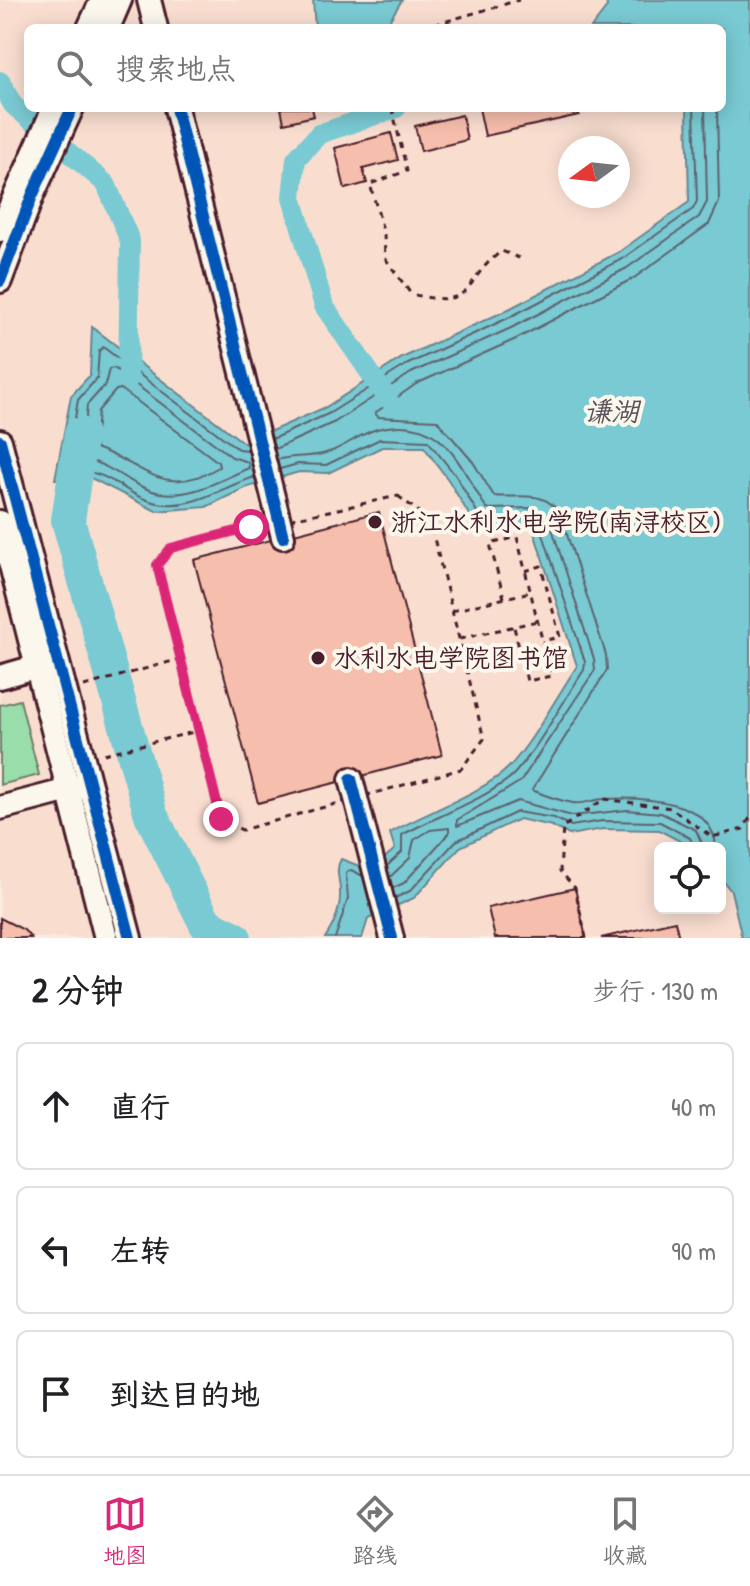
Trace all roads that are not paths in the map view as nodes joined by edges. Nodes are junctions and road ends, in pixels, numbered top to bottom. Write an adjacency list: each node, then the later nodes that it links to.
1 (102, 0): 4 (street)
2 (120, 0): 5 (street)
3 (149, 0): 6 (street)
4 (91, 24)
5 (110, 24)
6 (155, 24)
7 (52, 112): 11 (street)
8 (53, 112): 11 (street)
9 (70, 112): 11 (street)
10 (177, 112): 16 (street)
11 (24, 195): 12 (street); 13 (street)
12 (0, 230)
13 (0, 281)
14 (0, 441): 17 (street)
15 (0, 522): 17 (street)
16 (281, 529)
17 (47, 664): 18 (street); 19 (street)
18 (0, 677)
19 (78, 787): 21 (street); 23 (street); 24 (street)
20 (354, 788): 22 (street)
21 (0, 808)
22 (390, 930)
23 (106, 938)
24 (130, 938)

